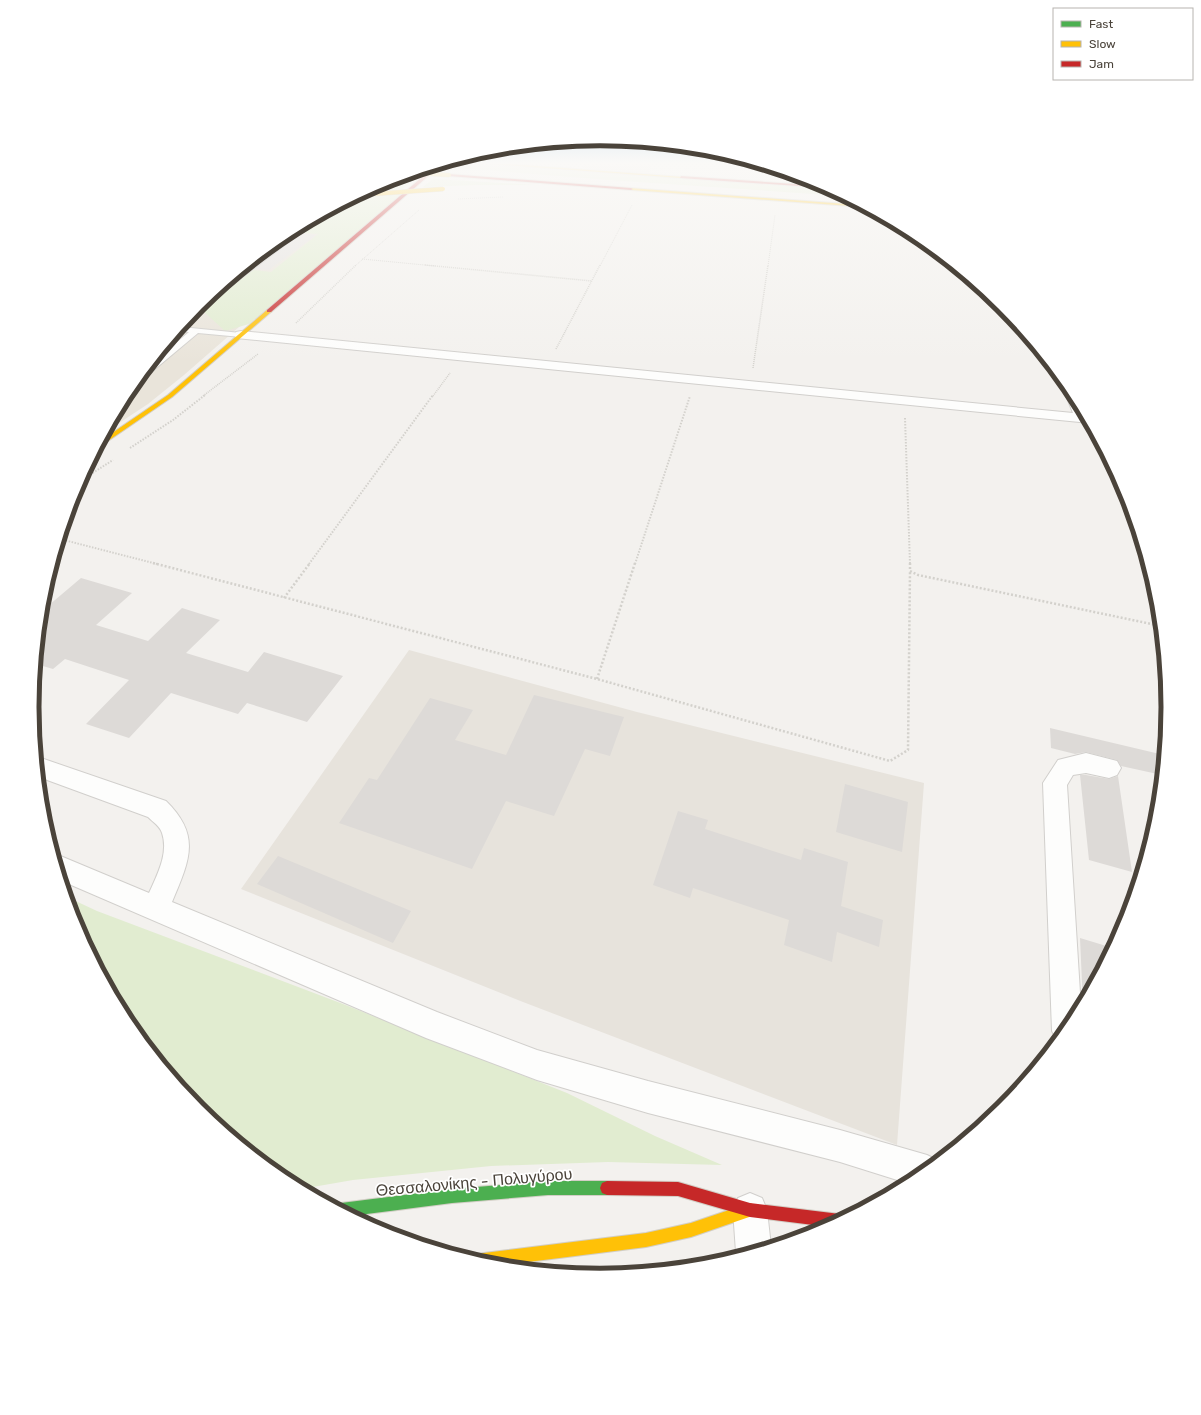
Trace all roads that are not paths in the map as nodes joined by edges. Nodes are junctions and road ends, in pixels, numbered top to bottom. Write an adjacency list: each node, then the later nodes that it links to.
1 (363, 230): 4 (main road)
2 (186, 329): 3 (lane)
3 (197, 330): 4 (lane); 5 (lane)
4 (241, 335): 6 (street); 7 (main road)
5 (158, 362)
6 (1082, 419)
7 (108, 439)
8 (1109, 768): 12 (street)
9 (43, 769): 11 (street)
10 (63, 869): 11 (street)
11 (156, 908): 13 (street)
12 (1066, 1020)
13 (918, 1169)
14 (348, 1209): 15 (main road, Θεσσαλονίκης - Πολυγύρου)
15 (750, 1210): 16 (main road, Θεσσαλονίκης - Πολυγύρου); 17 (street); 18 (main road, Θεσσαλονίκης - Πολυγύρου)
16 (829, 1220)
17 (754, 1248)
18 (495, 1259)

